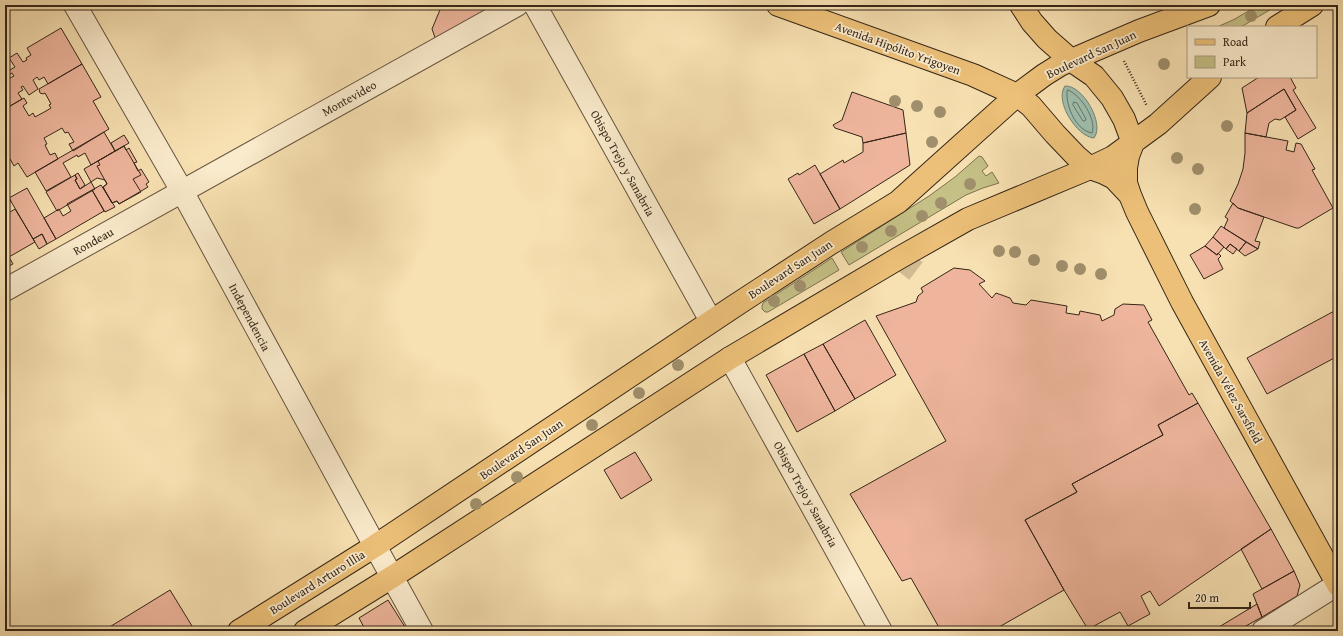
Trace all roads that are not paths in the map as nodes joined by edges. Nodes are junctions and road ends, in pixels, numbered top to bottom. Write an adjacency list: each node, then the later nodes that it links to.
1 (75, 5): 14 (street, Independencia)
2 (517, 5): 14 (street, Montevideo)
3 (535, 5): 17 (street, Obispo Trejo y Sanabria)
4 (778, 5): 11 (main road, Avenida Hipólito Yrigoyen)
5 (1021, 5): 9 (main road)
6 (1208, 5): 9 (main road, Boulevard San Juan)
7 (1312, 5): 8 (main road)
8 (1279, 26)
9 (1072, 61): 11 (main road, Boulevard San Juan); 12 (main road)
10 (1209, 78): 12 (main road)
11 (1017, 95): 13 (main road, Avenida Vélez Sarsfield); 17 (main road, Boulevard San Juan)
12 (1133, 143): 13 (main road); 15 (main road, Avenida Vélez Sarsfield)
13 (1090, 168): 15 (main road, Avenida Vélez Sarsfield); 18 (main road)
14 (182, 191): 16 (street, Rondeau); 19 (street, Independencia)
15 (1130, 195): 21 (main road, Avenida Vélez Sarsfield)
16 (5, 290)
17 (711, 322): 19 (main road, Boulevard San Juan)
18 (730, 358): 20 (main road); 25 (street, Obispo Trejo y Sanabria)
19 (374, 546): 20 (street, Independencia); 22 (main road, Boulevard Arturo Illia)
20 (392, 576): 23 (main road); 24 (street, Independencia)
21 (1338, 584): 26 (street)
22 (239, 631)
23 (305, 631)
24 (422, 631)
25 (882, 631)
26 (1263, 631)

